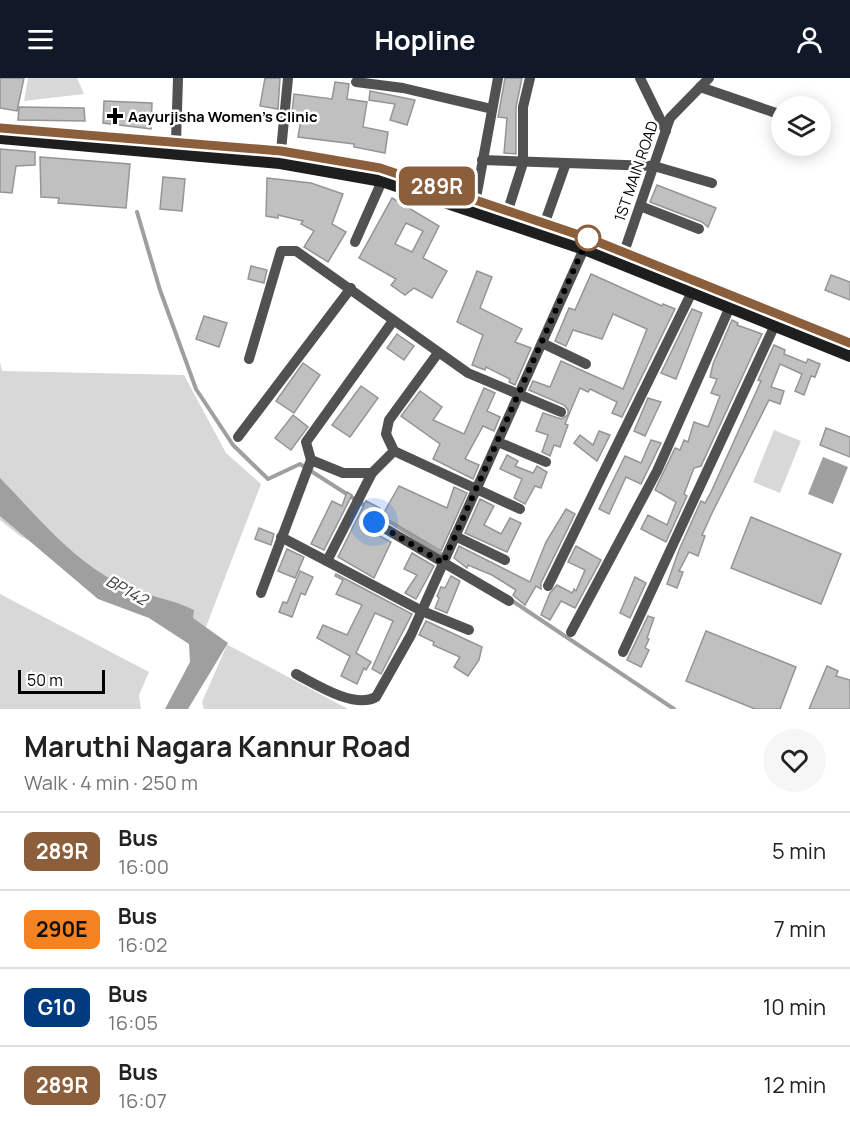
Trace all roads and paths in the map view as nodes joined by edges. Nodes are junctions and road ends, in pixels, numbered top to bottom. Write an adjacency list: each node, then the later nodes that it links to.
1 (178, 78): 14 (street)
2 (288, 78): 16 (street)
3 (498, 78): 9 (street)
4 (530, 78): 18 (street)
5 (640, 78): 12 (street)
6 (709, 78): 8 (street, 1ST MAIN ROAD)
7 (356, 82): 9 (street)
8 (700, 87): 10 (street); 12 (street, 1ST MAIN ROAD)
9 (492, 109): 17 (street)
10 (771, 111)
11 (0, 128): 14 (main road)
12 (666, 131): 20 (street, 1ST MAIN ROAD)
13 (0, 138): 15 (main road)
14 (176, 142): 15 (main road)
15 (193, 149): 16 (main road); 21 (main road)
16 (281, 151): 23 (main road)
17 (482, 160): 18 (street); 23 (street)
18 (524, 163): 19 (street); 25 (street)
19 (566, 163): 20 (street); 26 (street)
20 (654, 166): 22 (street); 24 (street, 1ST MAIN ROAD)
21 (382, 182): 28 (street); 29 (main road)
22 (712, 183)
23 (476, 198): 25 (main road)
24 (640, 206): 27 (street); 30 (street, 1ST MAIN ROAD)
25 (508, 210): 26 (main road)
26 (545, 222): 29 (main road)
27 (699, 229)
28 (355, 242)
29 (586, 244): 30 (main road); 36 (street)
30 (621, 259): 32 (main road); 37 (main road)
31 (351, 288): 34 (street); 39 (street); 43 (street)
32 (691, 294): 33 (main road); 57 (street)
33 (729, 309): 35 (main road); 62 (street)
34 (393, 321): 38 (street); 46 (street)
35 (774, 327): 37 (main road); 63 (street)
36 (542, 343): 40 (street); 41 (street)
37 (849, 350)
38 (438, 353): 41 (street); 45 (street)
39 (249, 358)
40 (586, 364)
41 (518, 396): 42 (street); 44 (street)
42 (561, 412)
43 (238, 437)
44 (498, 442): 47 (street); 49 (street)
45 (394, 451): 48 (street); 49 (street)
46 (311, 460): 48 (street); 52 (street)
47 (546, 462)
48 (372, 473): 55 (street)
49 (476, 490): 50 (street); 53 (street)
50 (520, 509)
51 (374, 522): 56 (street)
52 (281, 537): 55 (street); 58 (street)
53 (455, 537): 54 (street); 56 (street)
54 (505, 560)
55 (327, 561): 60 (street)
56 (443, 563): 59 (street); 60 (street)
57 (548, 586)
58 (261, 593)
59 (509, 601)
60 (422, 611): 61 (street); 64 (street)
61 (469, 630)
62 (571, 632)
63 (623, 652)
64 (296, 674)

